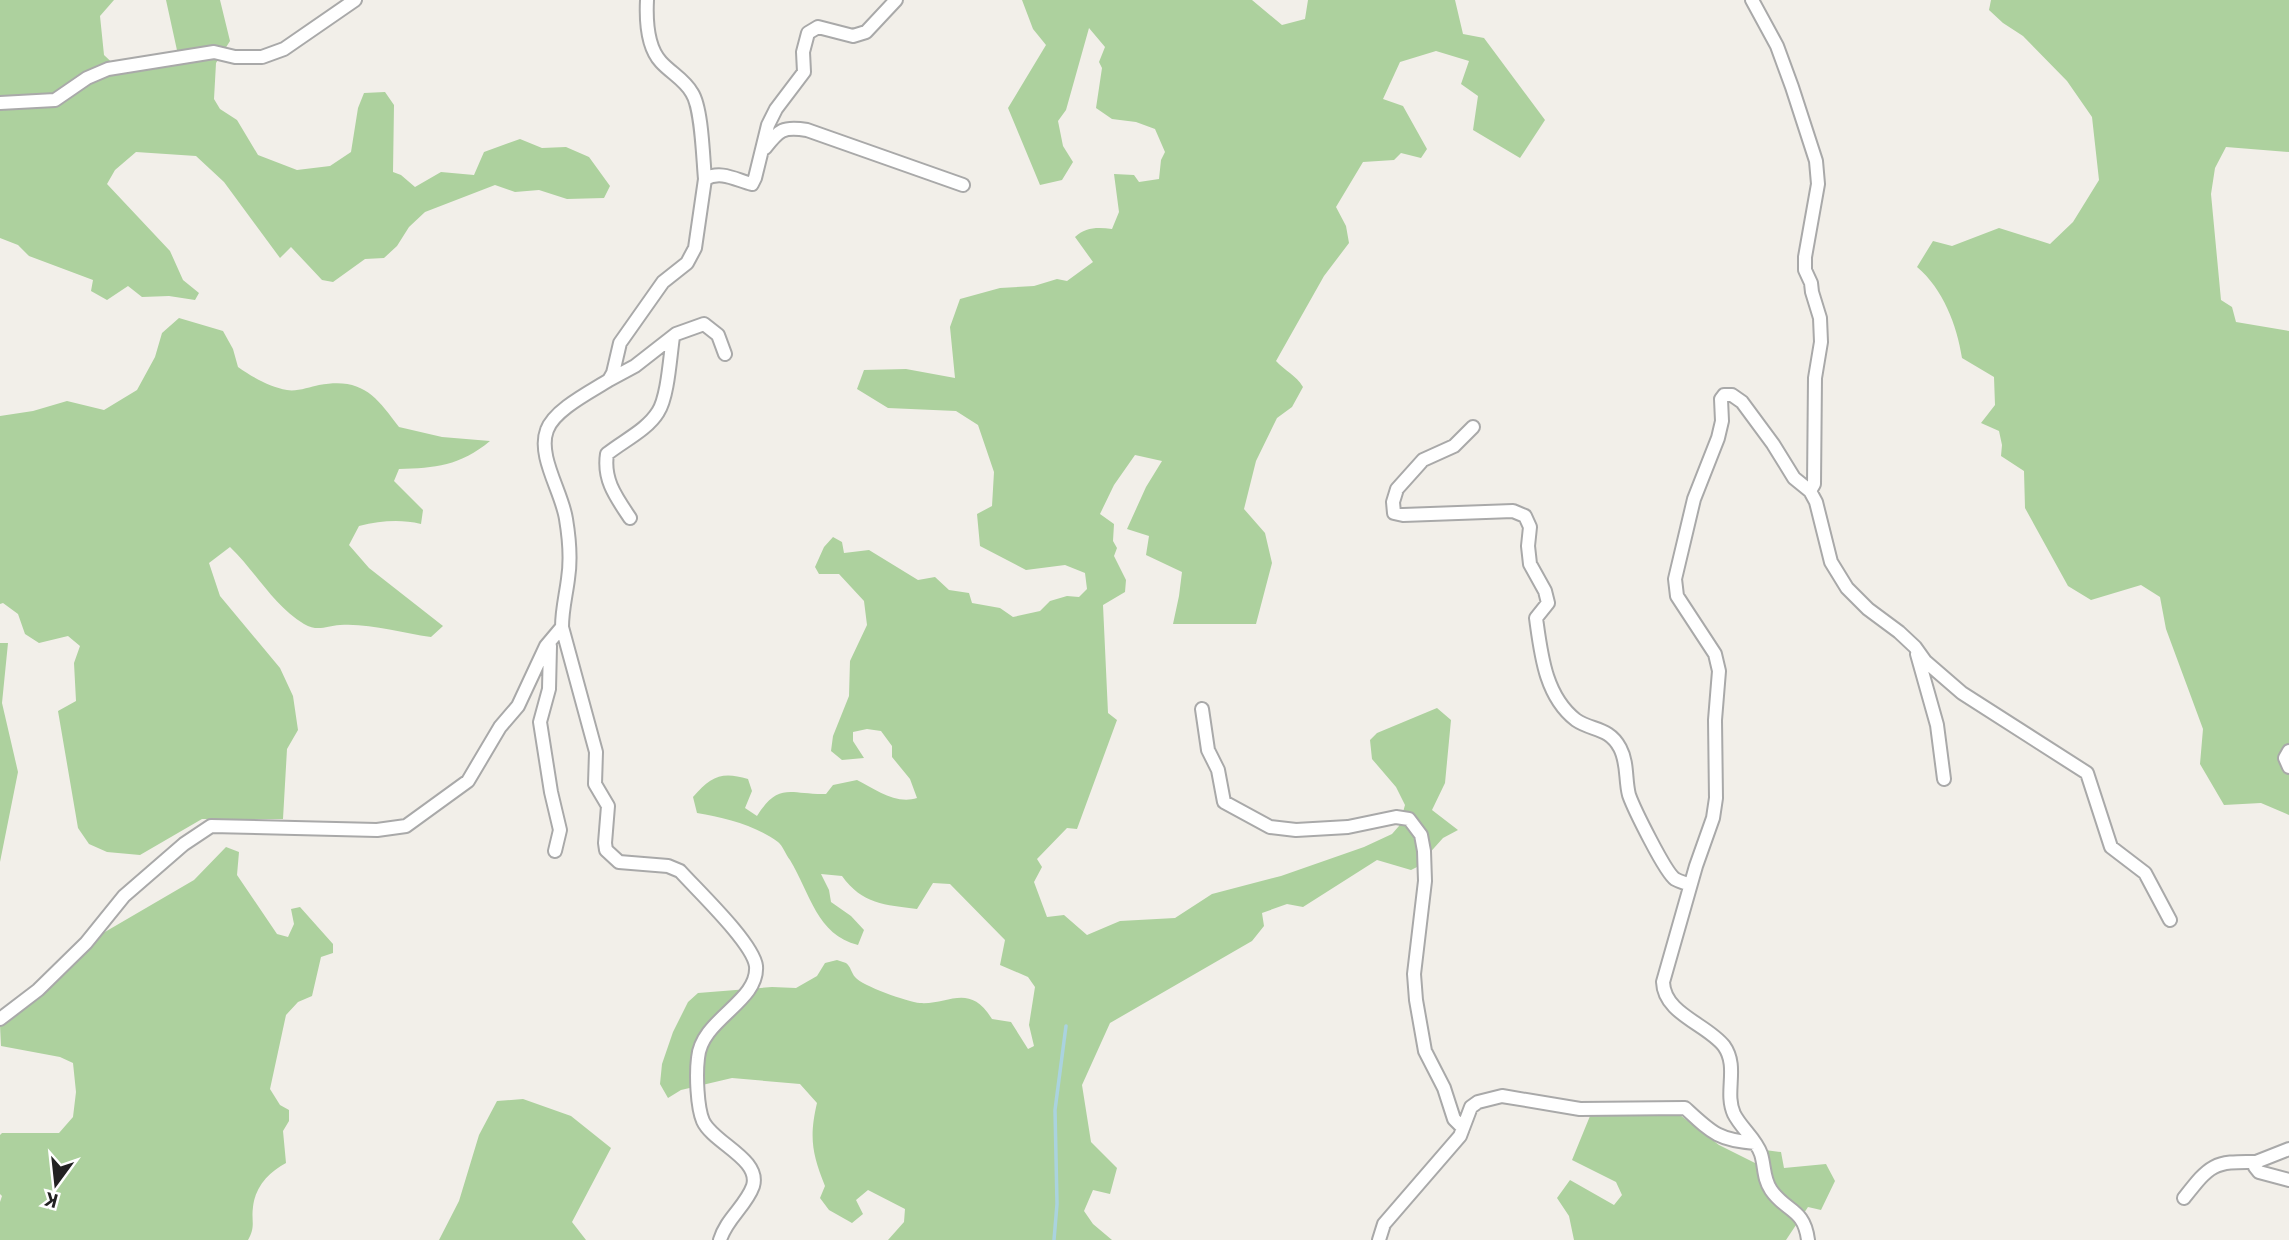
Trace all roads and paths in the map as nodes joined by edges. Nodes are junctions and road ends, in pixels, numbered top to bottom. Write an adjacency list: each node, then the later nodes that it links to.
1 (355, 0): 5 (street)
2 (648, 0): 7 (street)
3 (896, 0): 6 (street)
4 (1752, 0): 13 (street)
5 (0, 103)
6 (762, 153): 7 (street); 8 (street)
7 (705, 179): 11 (street)
8 (964, 186)
9 (673, 337): 10 (street); 11 (street); 14 (street)
10 (725, 355)
11 (609, 380): 15 (street)
12 (1473, 427): 23 (street)
13 (1810, 491): 17 (street); 23 (street)
14 (630, 519)
15 (562, 627): 16 (street); 32 (street)
16 (550, 642): 22 (street); 25 (street)
17 (1915, 647): 21 (street); 24 (street)
18 (1202, 709): 26 (street)
19 (2289, 751): 20 (street)
20 (2289, 767)
21 (1944, 779)
22 (555, 851)
23 (1690, 885): 27 (street)
24 (2170, 920)
25 (0, 1019)
26 (1463, 1128): 27 (street); 33 (street)
27 (1755, 1143): 34 (street)
28 (2289, 1149): 29 (street)
29 (2256, 1162): 30 (street); 31 (street)
30 (2289, 1180)
31 (2184, 1198)
32 (720, 1240)
33 (1379, 1240)
34 (1808, 1240)

